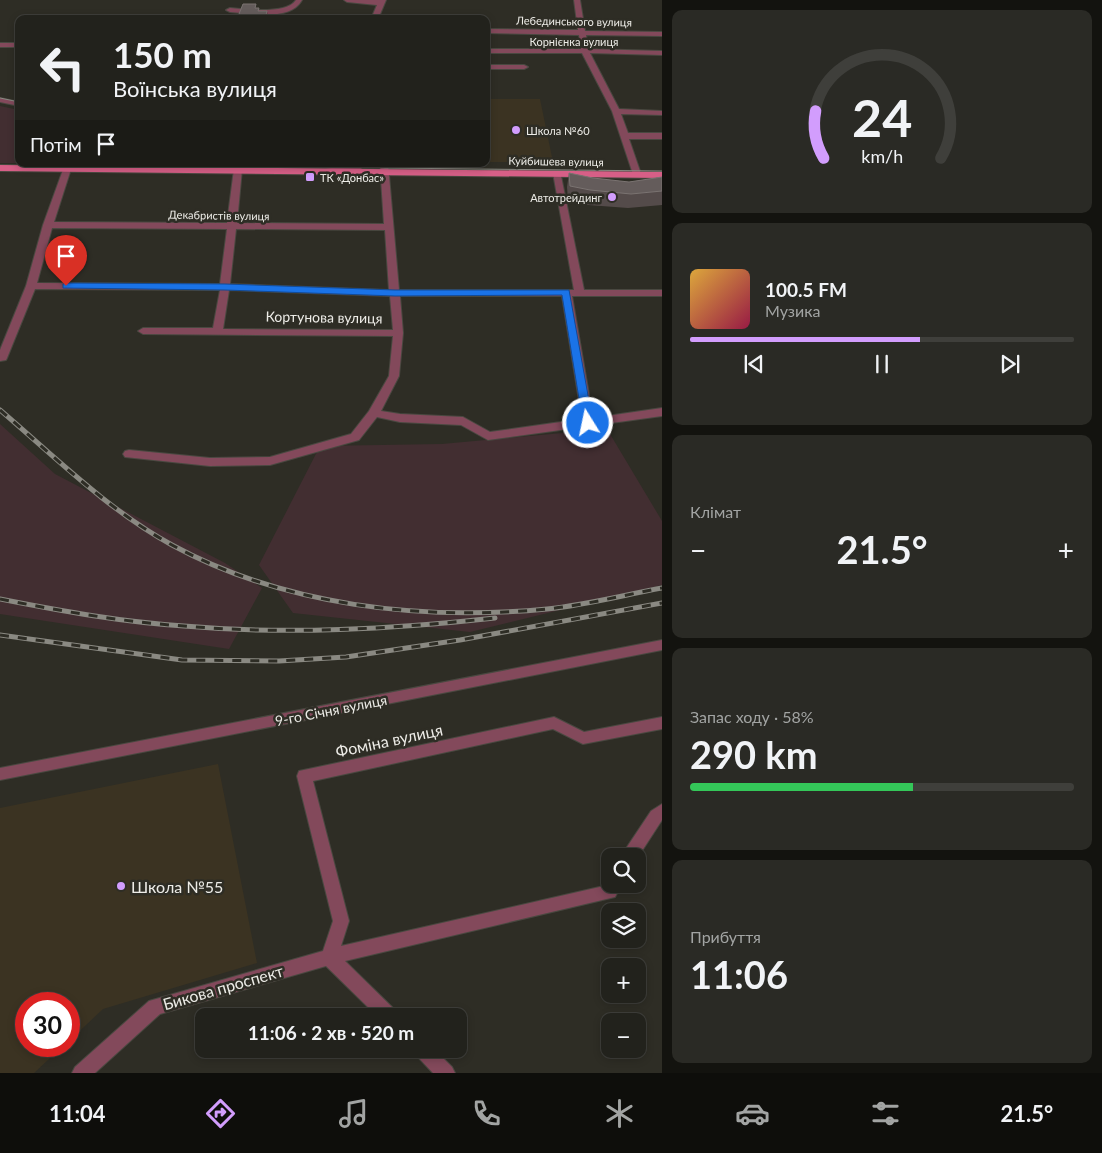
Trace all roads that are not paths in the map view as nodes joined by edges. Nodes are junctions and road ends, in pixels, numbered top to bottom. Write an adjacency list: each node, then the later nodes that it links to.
1 (299, 0): 5 (street)
2 (347, 0): 4 (street)
3 (577, 0): 8 (street)
4 (382, 1): 6 (street)
5 (230, 10)
6 (376, 15)
7 (490, 31): 8 (street, Лебединського вулиця)
8 (582, 32): 9 (street, Лебединського вулиця); 13 (street)
9 (662, 34)
10 (0, 45): 11 (street)
11 (15, 45)
12 (490, 51): 13 (street, Корнієнка вулиця)
13 (585, 51): 14 (street, Корнієнка вулиця); 21 (street)
14 (662, 53)
15 (490, 67): 16 (street, Корнієнка вулиця)
16 (524, 67)
17 (0, 94): 18 (street)
18 (15, 96)
19 (0, 100): 20 (street)
20 (15, 103)
21 (616, 111): 22 (street); 23 (street)
22 (662, 113)
23 (625, 136): 24 (street); 32 (street)
24 (662, 136)
25 (336, 167): 30 (street)
26 (0, 168): 28 (main road, Куйбишева вулиця)
27 (385, 168): 30 (main road, Куйбишева вулиця); 31 (main road, Куйбишева вулиця); 36 (street)
28 (67, 169): 29 (main road, Куйбишева вулиця); 34 (street)
29 (238, 169): 30 (main road, Куйбишева вулиця); 35 (street)
30 (365, 172)
31 (557, 173): 32 (main road, Куйбишева вулиця); 40 (street)
32 (638, 174): 33 (main road, Куйбишева вулиця)
33 (662, 175)
34 (48, 226): 35 (street, Декабристів вулиця); 37 (street)
35 (232, 227): 36 (street, Декабристів вулиця); 38 (street)
36 (389, 227): 41 (street)
37 (31, 286): 38 (street); 46 (street)
38 (225, 287): 41 (street); 43 (street)
39 (566, 292): 40 (street); 41 (street); 49 (street)
40 (579, 292): 42 (street)
41 (395, 293): 45 (street)
42 (662, 293)
43 (218, 330): 44 (street, Кортунова вулиця); 45 (street, Кортунова вулиця)
44 (143, 331)
45 (398, 333): 48 (street, Кортунова вулиця)
46 (2, 358)
47 (662, 412): 49 (street)
48 (374, 413): 49 (street); 50 (street, Кортунова вулиця)
49 (588, 423)
50 (129, 454)
51 (662, 645): 53 (street, 9-го Січня вулиця)
52 (662, 723): 57 (street, Фоміна вулиця)
53 (0, 774)
54 (662, 812): 55 (street)
55 (634, 848)
56 (605, 893): 57 (street, Бикова проспект)
57 (329, 957): 58 (street); 60 (street, Бикова проспект)
58 (381, 1008)
59 (431, 1058): 61 (street)
60 (81, 1073)
61 (446, 1073)

